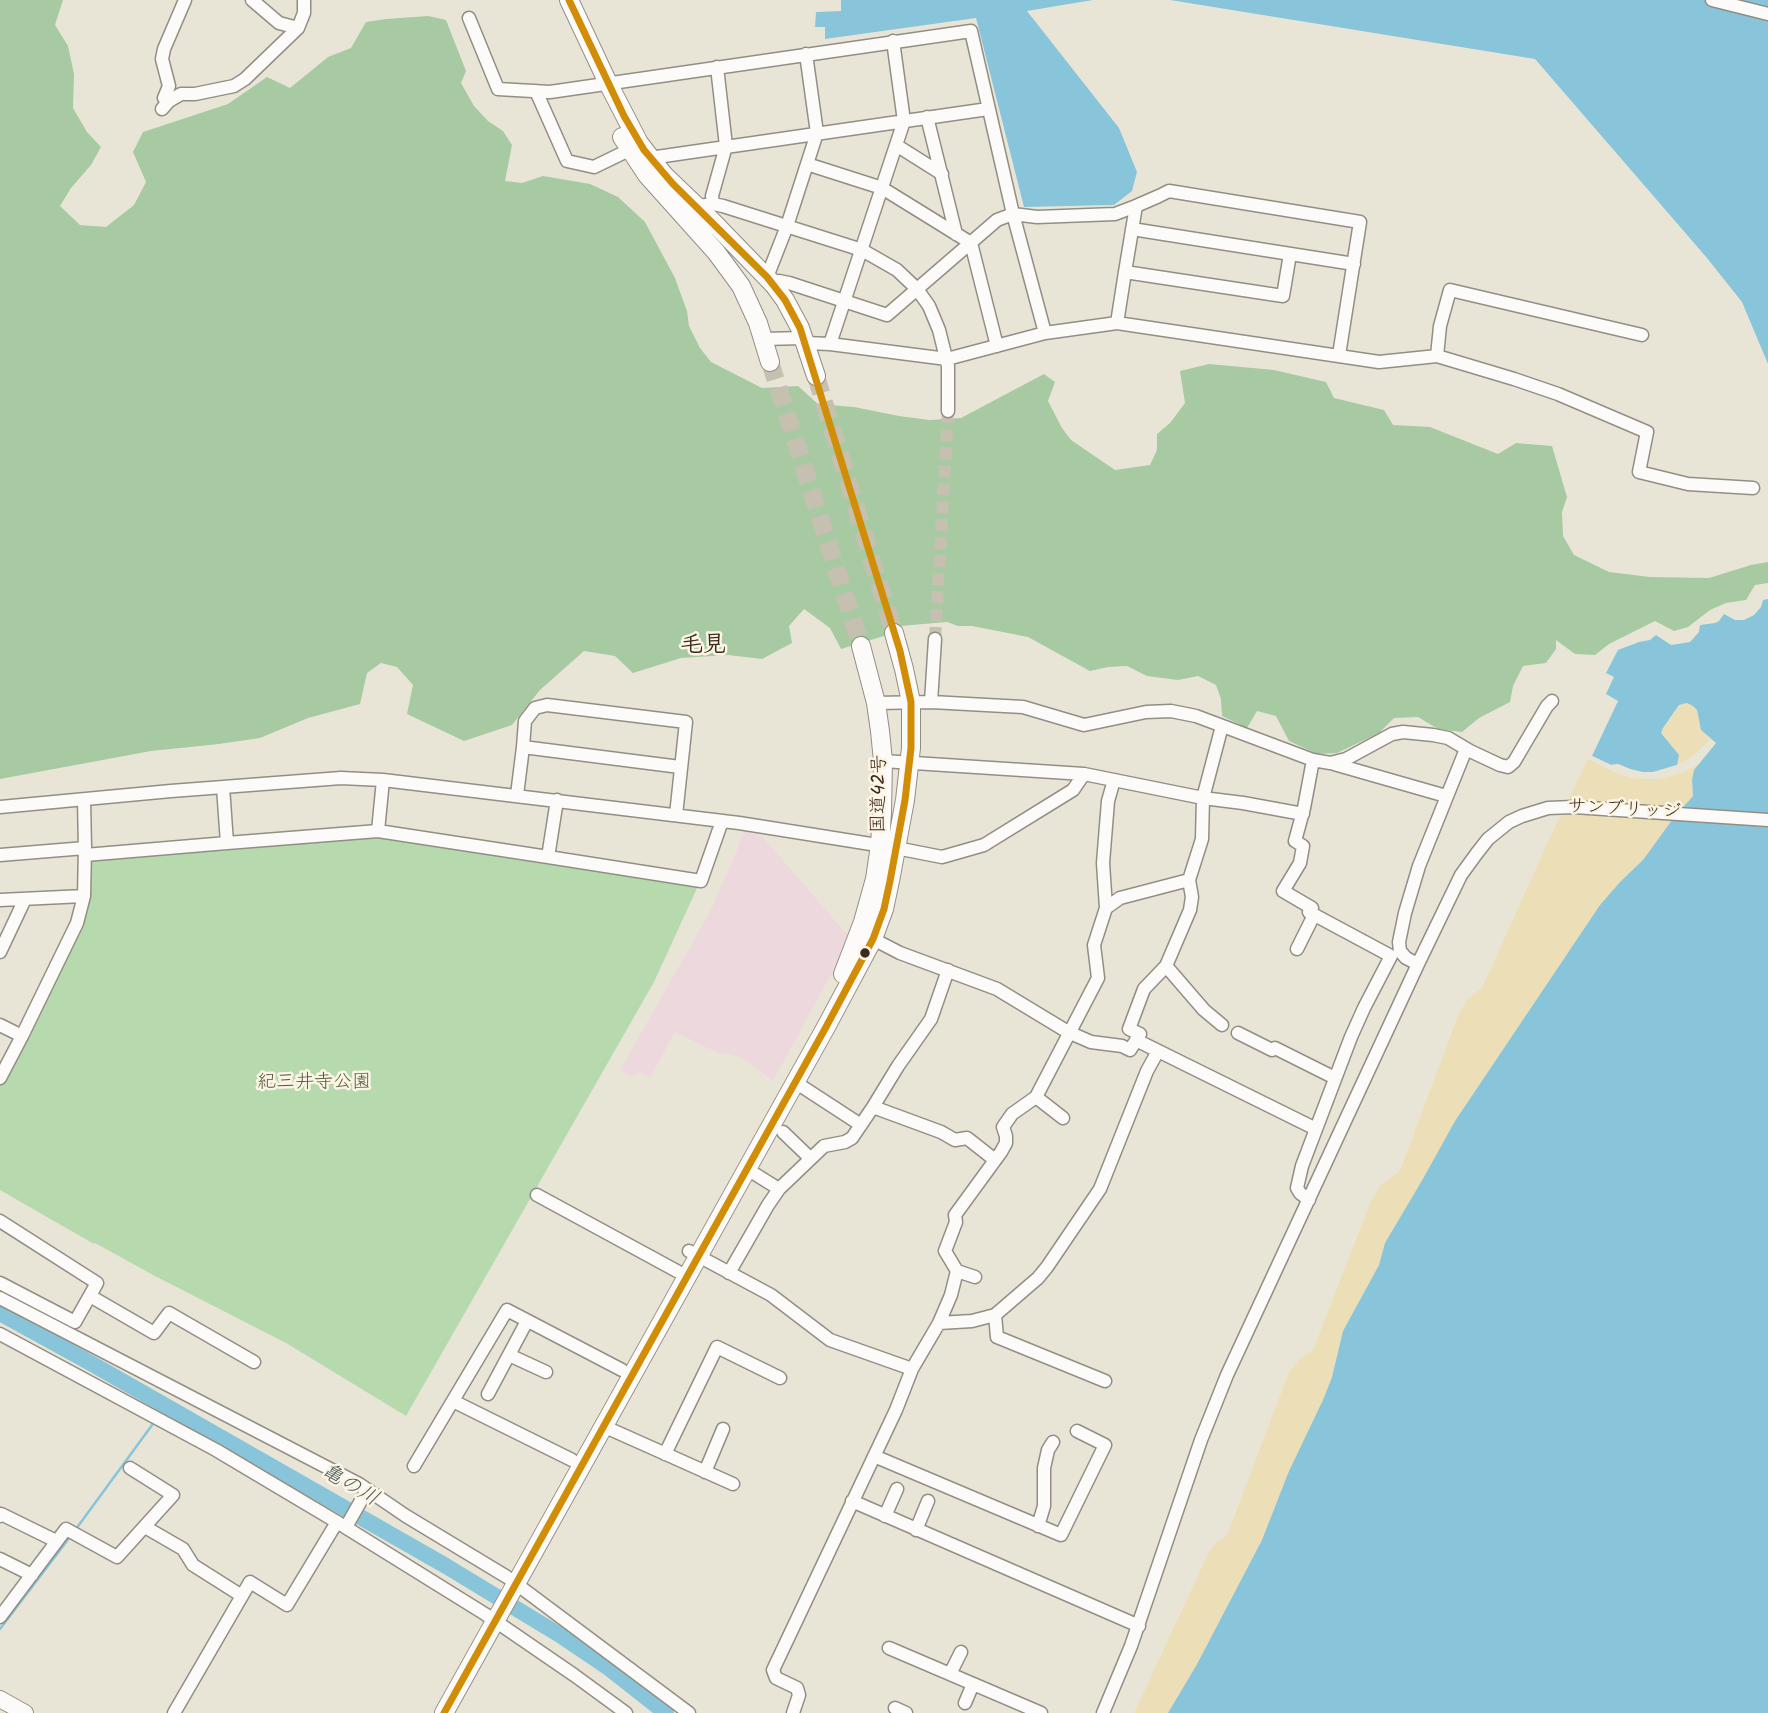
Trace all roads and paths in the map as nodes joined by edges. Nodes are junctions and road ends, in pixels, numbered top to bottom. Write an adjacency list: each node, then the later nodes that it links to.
1 (185, 0): 9 (street)
2 (252, 0): 9 (street)
3 (304, 0): 9 (street)
4 (556, 0): 13 (highway)
5 (569, 0): 13 (highway)
6 (1712, 0): 7 (street)
7 (1768, 14)
8 (469, 18): 14 (street)
9 (298, 28)
10 (893, 41): 11 (street); 15 (street); 17 (street)
11 (806, 54): 12 (street); 18 (street)
12 (717, 67): 13 (street); 20 (street)
13 (602, 84): 14 (street); 21 (highway); 22 (highway)
14 (536, 91): 21 (street)
15 (989, 109): 16 (street); 29 (street)
16 (928, 117): 17 (street); 24 (street)
17 (904, 121): 18 (street); 19 (street)
18 (817, 134): 20 (street); 23 (street)
19 (896, 145): 24 (street); 25 (street)
20 (726, 146): 22 (street); 26 (street)
21 (629, 150): 28 (highway)
22 (650, 158): 26 (highway)
23 (807, 164): 25 (street); 30 (street)
24 (942, 174): 32 (street)
25 (882, 188): 32 (street); 34 (street)
26 (705, 205): 28 (street); 30 (street); 38 (highway)
27 (1136, 206): 29 (street); 31 (street); 36 (street)
28 (676, 209): 39 (highway)
29 (1013, 214): 33 (street); 43 (street)
30 (787, 226): 34 (street); 38 (street)
31 (1132, 229): 35 (street); 37 (street)
32 (956, 234): 33 (street)
33 (971, 243): 40 (street); 48 (street)
34 (862, 250): 40 (street); 41 (street)
35 (1290, 254): 36 (street); 37 (street)
36 (1354, 264): 49 (street)
37 (1125, 272): 42 (street)
38 (767, 278): 39 (street); 41 (street); 46 (highway)
39 (741, 286): 45 (highway)
40 (917, 289): 41 (street); 52 (street)
41 (845, 302): 47 (street)
42 (1117, 323): 43 (street); 49 (street)
43 (1045, 334): 48 (street)
44 (1642, 335): 50 (street)
45 (763, 339): 46 (street); 51 (highway)
46 (805, 340): 47 (street); 53 (highway)
47 (830, 344): 52 (street)
48 (997, 346): 52 (street)
49 (1339, 355): 50 (street)
50 (1437, 356): 55 (street)
51 (769, 362)
52 (947, 363): 54 (street)
53 (816, 376)
54 (948, 411)
55 (1753, 488)
56 (894, 633): 60 (highway, 国道42号)
57 (935, 639): 61 (street)
58 (861, 646): 62 (highway, 国道42号)
59 (1552, 701): 65 (street)
60 (911, 702): 61 (street); 62 (street); 68 (highway, 国道42号)
61 (931, 702): 63 (street)
62 (876, 703): 67 (highway, 国道42号)
63 (1222, 726): 66 (street); 77 (street)
64 (523, 747): 70 (street); 70 (street); 75 (street)
65 (1466, 749): 69 (street); 76 (street)
66 (1313, 760): 69 (street); 81 (street)
67 (883, 761): 68 (street); 87 (highway, 国道42号)
68 (909, 763): 71 (street); 87 (highway, 国道42号)
69 (1330, 763): 76 (street)
70 (680, 767): 82 (street)
71 (1084, 775): 73 (street); 87 (street)
72 (383, 780): 74 (street); 75 (street); 85 (street)
73 (1114, 780): 77 (street); 95 (street)
74 (223, 787): 78 (street); 86 (street)
75 (517, 795): 79 (street)
76 (1446, 796): 100 (street)
77 (1203, 798): 81 (street); 91 (street)
78 (83, 800): 80 (street); 88 (street)
79 (557, 800): 82 (street); 90 (street)
80 (0, 807)
81 (1303, 814): 96 (street)
82 (676, 815): 84 (street)
83 (1768, 820): 101 (street, サンブリッジ)
84 (722, 821): 87 (street); 90 (street)
85 (378, 831): 86 (street); 90 (street)
86 (227, 843): 88 (street)
87 (888, 847): 97 (highway, 国道42号); 127 (highway, 国道42号)
88 (85, 851): 89 (street); 92 (street)
89 (0, 855)
90 (548, 857)
91 (1189, 880): 95 (street); 102 (street)
92 (85, 896): 93 (street); 108 (street)
93 (25, 899): 94 (street); 99 (street)
94 (0, 900)
95 (1106, 908): 106 (street)
96 (1314, 915): 98 (street); 100 (street)
97 (873, 939): 103 (street); 113 (highway, 国道42号)
98 (1297, 948)
99 (0, 951)
100 (1395, 954): 101 (street); 112 (street)
101 (1418, 964): 125 (street, サンブリッジ)
102 (1166, 966): 104 (street); 109 (street)
103 (948, 970): 106 (street); 115 (street)
104 (1222, 1025)
105 (0, 1026): 108 (street)
106 (1068, 1032): 109 (street); 114 (street)
107 (1238, 1033): 112 (street)
108 (22, 1037): 111 (street)
109 (1136, 1040): 110 (street)
110 (1157, 1051): 118 (street); 135 (street)
111 (0, 1077)
112 (1335, 1078): 118 (street)
113 (795, 1082): 117 (street); 122 (highway, 国道42号)
114 (1036, 1097): 116 (street); 121 (street)
115 (873, 1107): 117 (street); 121 (street)
116 (1063, 1118)
117 (861, 1125): 120 (street)
118 (1316, 1129): 125 (street)
119 (783, 1132): 120 (street)
120 (810, 1158): 123 (street)
121 (995, 1160): 128 (street)
122 (747, 1169): 123 (street); 127 (highway, 国道42号)
123 (779, 1189): 129 (street)
124 (537, 1195): 130 (street)
125 (1309, 1200): 176 (street, サンブリッジ)
126 (0, 1221): 133 (street)
127 (693, 1253): 129 (street); 130 (highway, 国道42号)
128 (957, 1271): 131 (street); 137 (street)
129 (729, 1273): 141 (street)
130 (682, 1274): 142 (highway, 国道42号); 148 (highway, 国道42号)
131 (975, 1277)
132 (0, 1283): 133 (street)
133 (90, 1296): 140 (street)
134 (0, 1298): 160 (street)
135 (995, 1315): 137 (street); 145 (street)
136 (527, 1321): 139 (street); 142 (street); 147 (street)
137 (939, 1323): 141 (street)
138 (0, 1334): 165 (street)
139 (509, 1355): 143 (street); 146 (street)
140 (254, 1362)
141 (912, 1369): 153 (street)
142 (622, 1370): 154 (highway, 国道42号)
143 (546, 1372)
144 (780, 1378): 152 (street)
145 (1105, 1381)
146 (488, 1394)
147 (453, 1401): 154 (street); 155 (street)
148 (603, 1426): 152 (street); 172 (highway, 国道42号)
149 (723, 1429): 157 (street)
150 (1077, 1431): 166 (street)
151 (1053, 1442): 166 (street)
152 (665, 1454): 157 (street)
153 (874, 1456): 161 (street); 166 (street)
154 (572, 1460): 172 (highway, 国道42号)
155 (414, 1466)
156 (130, 1468): 167 (street)
157 (705, 1472): 158 (street)
158 (733, 1484)
159 (897, 1489): 164 (street)
160 (367, 1491): 165 (street); 172 (street)
161 (852, 1501): 164 (street); 189 (street)
162 (928, 1501): 168 (street)
163 (0, 1516): 169 (street)
164 (885, 1516): 168 (street)
165 (343, 1525): 173 (street); 174 (street)
166 (1038, 1526)
167 (145, 1527): 169 (street); 173 (street)
168 (916, 1530): 176 (street)
169 (57, 1541): 171 (street)
170 (0, 1559): 171 (street)
171 (32, 1574): 175 (street)
172 (510, 1582): 174 (highway, 国道42号); 188 (street)
173 (242, 1596): 184 (street)
174 (491, 1616): 185 (highway, 国道42号); 186 (highway, 国道42号); 187 (street)
175 (0, 1617)
176 (1139, 1626): 191 (street, サンブリッジ)
177 (888, 1648): 179 (street)
178 (961, 1652): 179 (street)
179 (950, 1674): 180 (street)
180 (973, 1684): 182 (street); 190 (street)
181 (0, 1699): 183 (main road)
182 (965, 1703)
183 (25, 1713)
184 (174, 1713)
185 (430, 1713)
186 (444, 1713)
187 (626, 1713)
188 (689, 1713)
189 (793, 1713)
190 (1041, 1713)
191 (1103, 1713)

